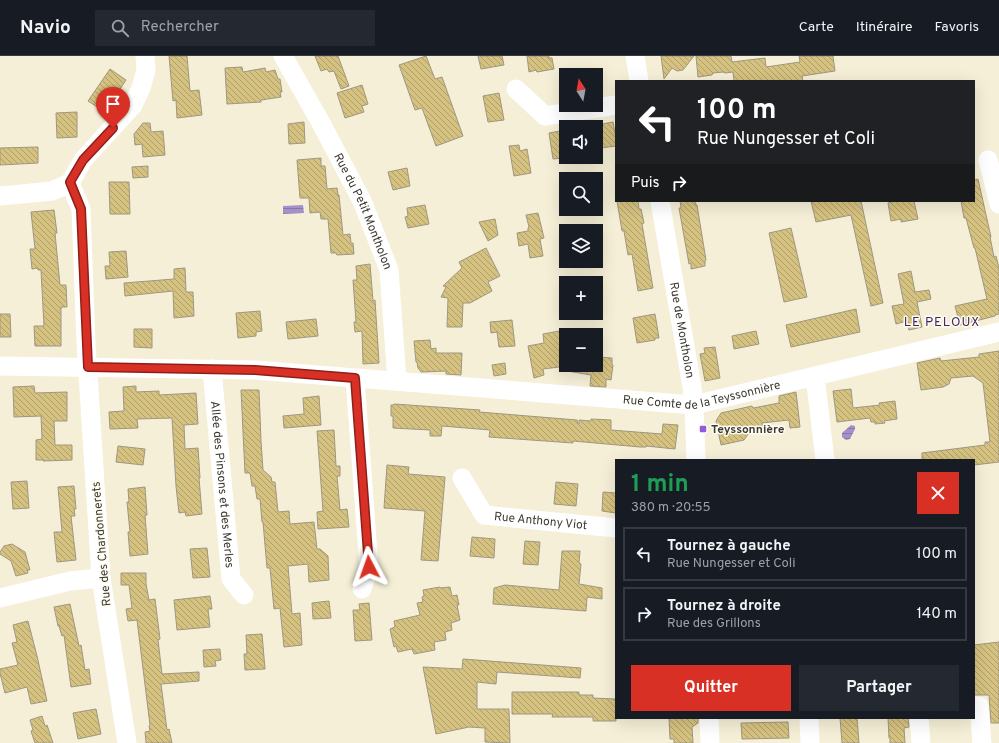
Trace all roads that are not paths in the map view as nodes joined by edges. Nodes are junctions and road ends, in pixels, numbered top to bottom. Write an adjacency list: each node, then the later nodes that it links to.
1 (144, 56): 8 (street)
2 (283, 56): 18 (street, Rue du Petit Montholon)
3 (635, 56): 4 (street)
4 (639, 80)
5 (516, 89): 6 (street)
6 (615, 105)
7 (988, 160): 11 (street)
8 (70, 182): 9 (street); 14 (street, Rue des Chardonnerets)
9 (0, 196)
10 (660, 202): 19 (street, Rue de Montholon)
11 (999, 204)
12 (999, 332): 16 (street, Rue Comte de la Teyssonnière)
13 (0, 366): 14 (street, Rue Comte de la Teyssonnière)
14 (88, 367): 15 (street, Rue Comte de la Teyssonnière); 24 (street, Rue des Chardonnerets)
15 (212, 369): 17 (street, Rue Comte de la Teyssonnière); 26 (street, Allée des Pinsons et des Merles)
16 (815, 376): 19 (street, Rue Comte de la Teyssonnière); 21 (street)
17 (355, 378): 18 (street, Rue Comte de la Teyssonnière); 25 (street)
18 (397, 381): 19 (street, Rue Comte de la Teyssonnière)
19 (694, 405): 20 (street, Rue de Montholon)
20 (696, 459)
21 (825, 459)
22 (462, 478): 23 (street, Rue Anthony Viot)
23 (615, 528)
24 (101, 578): 27 (street); 32 (street, Rue des Chardonnerets)
25 (362, 589)
26 (244, 594)
27 (0, 598)
28 (975, 706): 36 (street)
29 (709, 719): 33 (street)
30 (810, 719): 34 (street)
31 (920, 719): 35 (street)
32 (127, 743)
33 (710, 743)
34 (810, 743)
35 (921, 743)
36 (982, 743)

